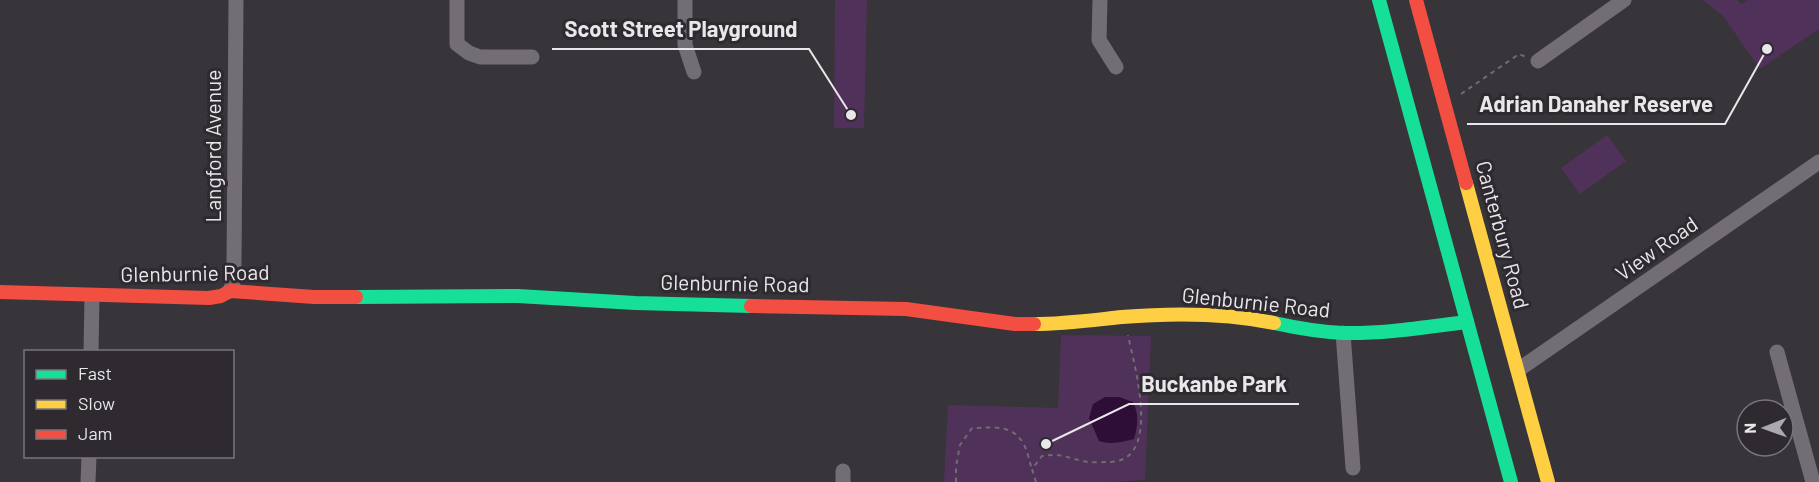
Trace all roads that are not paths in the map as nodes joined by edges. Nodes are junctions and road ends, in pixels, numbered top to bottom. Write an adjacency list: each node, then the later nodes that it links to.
1 (236, 0): 13 (street, Langford Avenue)
2 (458, 0): 8 (street)
3 (685, 0): 11 (street)
4 (1100, 0): 10 (street)
5 (1379, 0): 16 (street)
6 (1416, 0): 20 (street, Canterbury Road)
7 (1624, 0): 9 (street)
8 (532, 57)
9 (1538, 61)
10 (1116, 67)
11 (694, 72)
12 (1819, 162): 20 (street, View Road)
13 (230, 291): 15 (street, Glenburnie Road); 17 (street, Glenburnie Road)
14 (0, 292): 15 (street, Glenburnie Road)
15 (92, 296): 18 (street)
16 (1467, 322): 17 (street, Glenburnie Road); 24 (street)
17 (1343, 333): 22 (street)
18 (91, 350)
19 (1777, 352): 26 (street)
20 (1518, 370): 25 (street, Canterbury Road)
21 (89, 458): 23 (street)
22 (1353, 468)
23 (88, 482)
24 (1511, 482)
25 (1548, 482)
26 (1813, 482)

